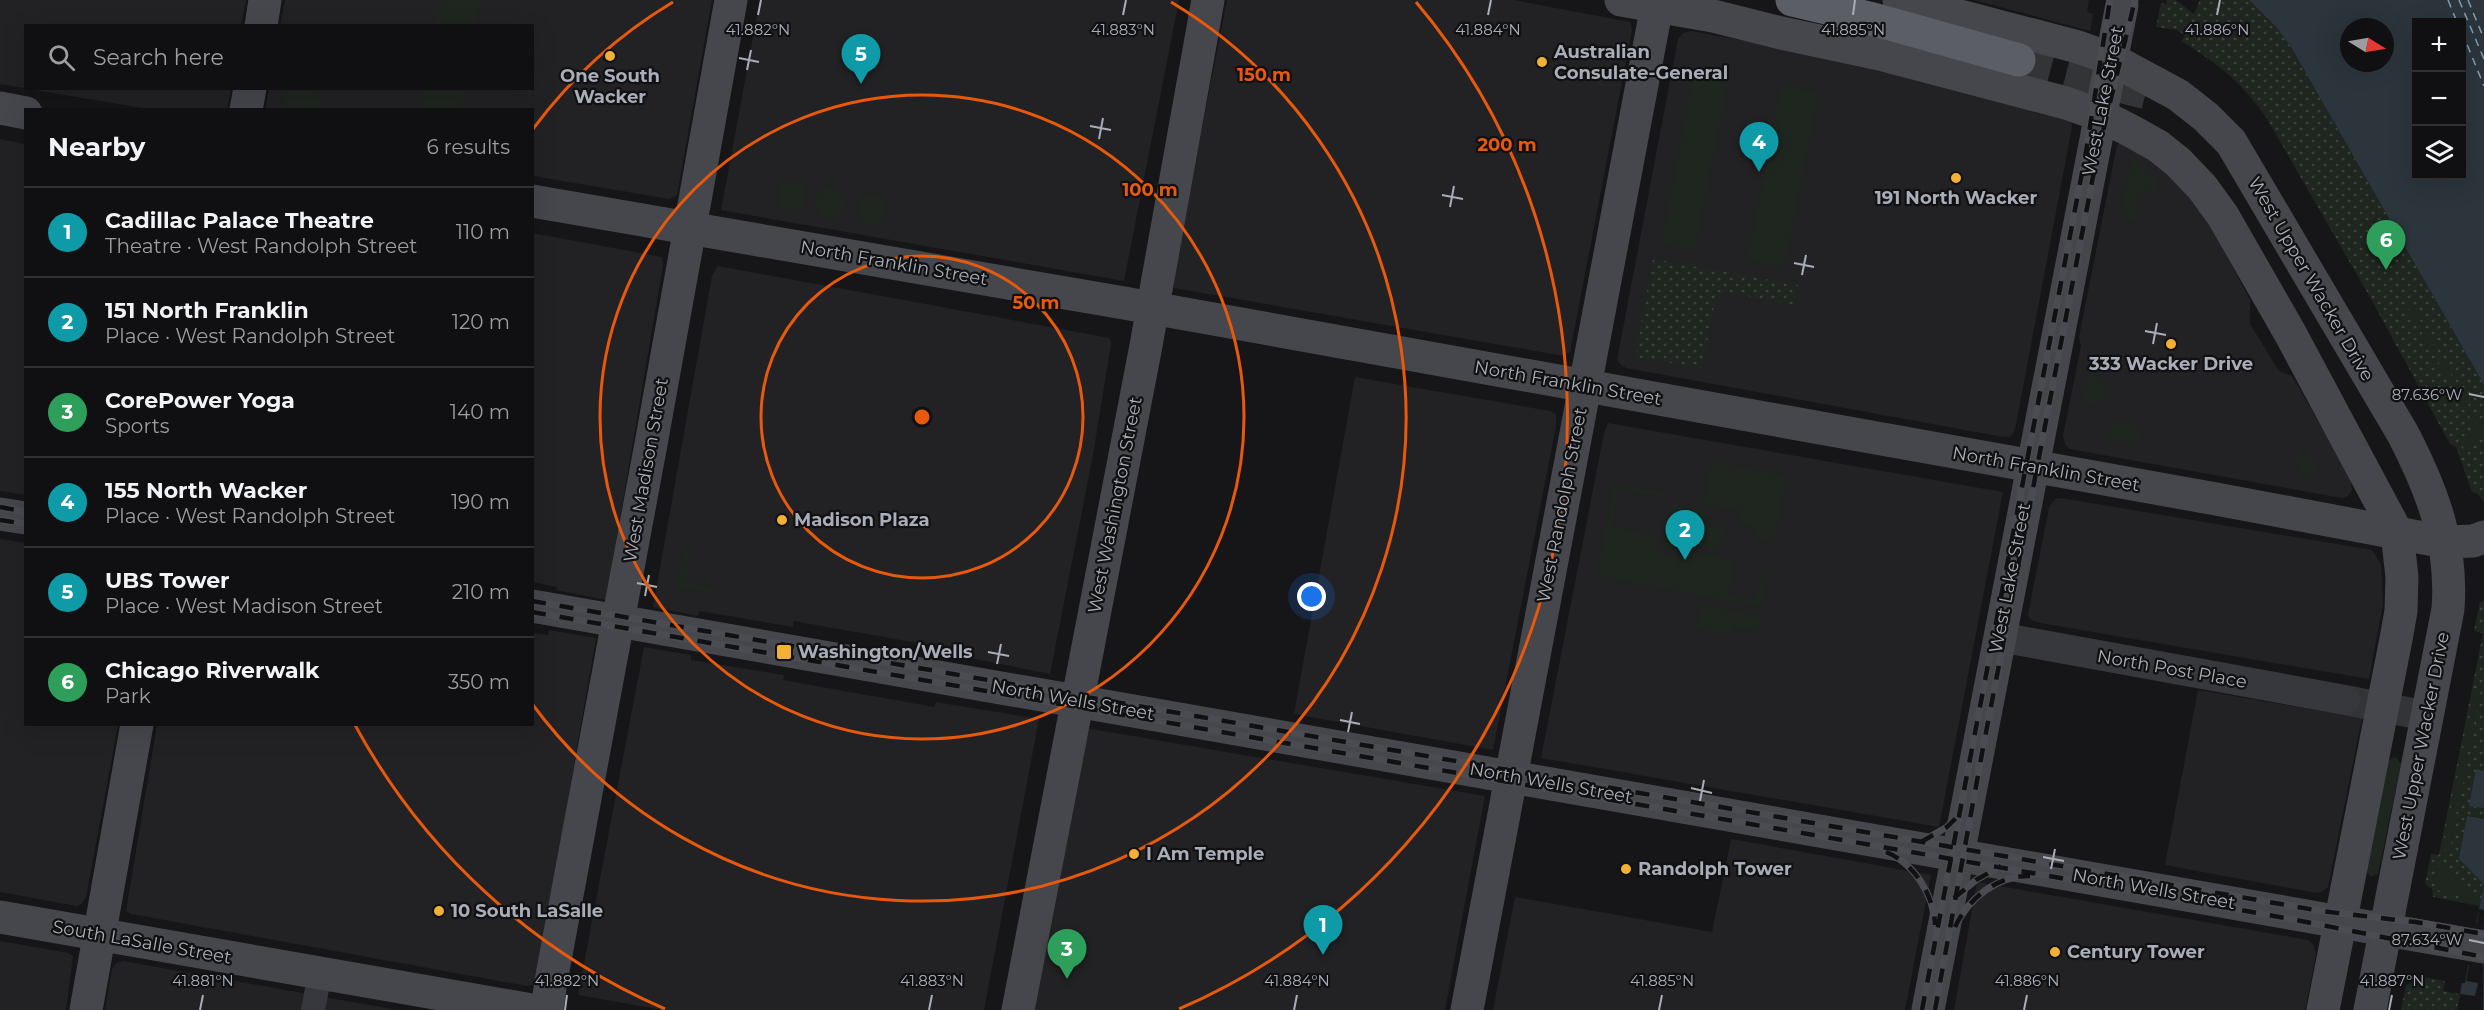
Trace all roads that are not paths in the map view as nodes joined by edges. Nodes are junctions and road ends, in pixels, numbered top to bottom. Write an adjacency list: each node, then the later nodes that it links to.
1 (265, 0): 9 (main road)
2 (731, 0): 18 (main road, West Madison Street)
3 (1208, 0): 19 (main road, West Washington Street)
4 (1621, 0): 7 (main road)
5 (1792, 0): 11 (highway)
6 (1899, 0): 10 (main road, West Upper Wacker Drive)
7 (1657, 3): 16 (main road); 20 (main road, West Randolph Street)
8 (2122, 5): 10 (main road, West Lake Street)
9 (261, 24)
10 (2111, 59): 16 (main road, West Lake Street); 26 (main road, West Upper Wacker Drive)
11 (2019, 60)
12 (250, 90): 14 (main road)
13 (0, 108): 15 (main road)
14 (246, 108)
15 (24, 113)
16 (2100, 116): 21 (main road, West Lake Street); 24 (main road)
17 (534, 201): 18 (main road, North Franklin Street)
18 (700, 229): 19 (main road, North Franklin Street); 28 (main road, West Madison Street)
19 (1153, 309): 20 (main road, North Franklin Street); 30 (main road, West Washington Street)
20 (1585, 386): 21 (main road, North Franklin Street); 33 (main road, West Randolph Street)
21 (2032, 468): 24 (main road, North Franklin Street); 29 (main road, West Lake Street)
22 (0, 514): 23 (main road)
23 (24, 518)
24 (2397, 533): 26 (main road, North Franklin Street); 36 (main road)
25 (2484, 537): 26 (main road, North Franklin Street)
26 (2445, 542): 37 (main road, West Upper Wacker Drive)
27 (534, 606): 28 (main road, North Wells Street)
28 (618, 621): 30 (main road, North Wells Street); 44 (main road, West Madison Street)
29 (1999, 637): 31 (street, North Post Place); 34 (main road, West Lake Street)
30 (1067, 700): 33 (main road, North Wells Street); 45 (main road, West Washington Street)
31 (2345, 700)
32 (137, 726): 38 (main road)
33 (1510, 776): 34 (main road, North Wells Street); 46 (main road, West Randolph Street)
34 (1958, 854): 36 (main road, North Wells Street); 47 (main road, West Lake Street)
35 (0, 917): 38 (main road, South LaSalle Street)
36 (2341, 921): 37 (main road, North Wells Street); 48 (main road)
37 (2386, 929): 39 (main road, North Wells Street); 49 (main road, West Upper Wacker Drive)
38 (100, 934): 40 (main road, South LaSalle Street); 41 (main road)
39 (2484, 947)
40 (320, 973): 42 (street); 43 (main road, South LaSalle Street)
41 (86, 1010)
42 (313, 1010)
43 (532, 1010)
44 (547, 1010)
45 (1018, 1010)
46 (1467, 1010)
47 (1928, 1010)
48 (2323, 1010)
49 (2370, 1010)

